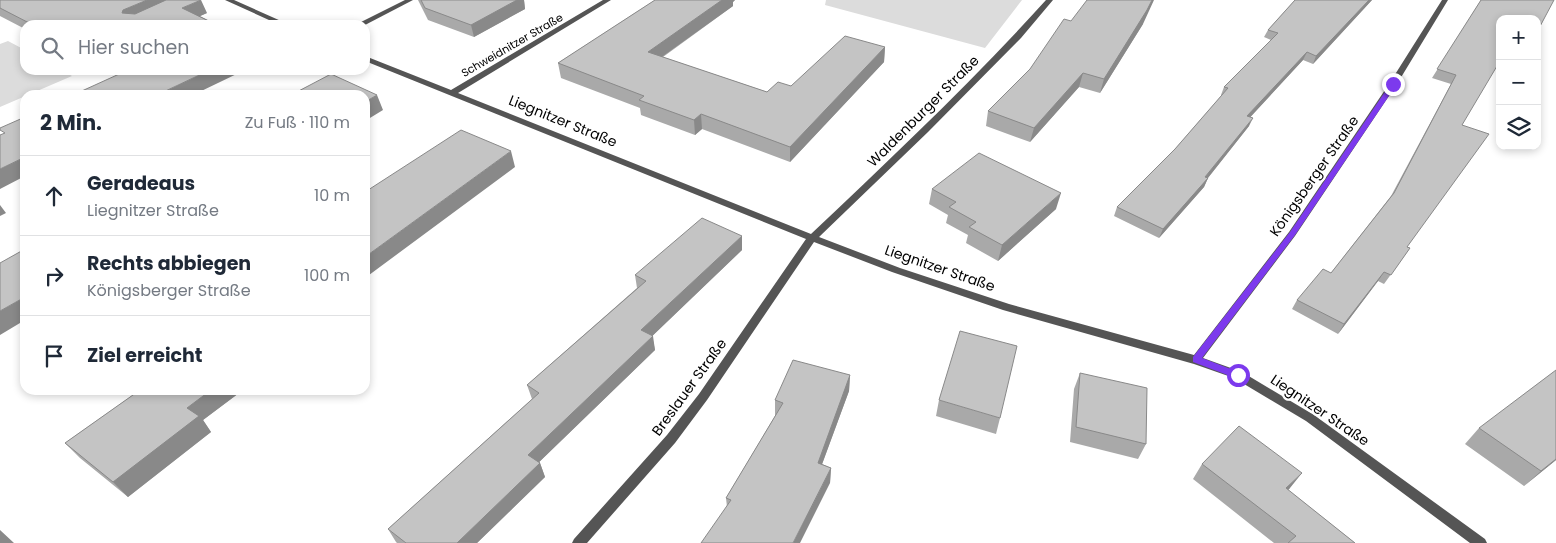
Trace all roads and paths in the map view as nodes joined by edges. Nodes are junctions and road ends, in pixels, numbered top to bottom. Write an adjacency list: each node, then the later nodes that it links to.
1 (228, 0): 6 (street)
2 (410, 0): 7 (street)
3 (608, 0): 9 (street, Schweidnitzer Straße)
4 (1050, 0): 10 (street, Waldenburger Straße)
5 (1446, 0): 11 (street, Königsberger Straße)
6 (274, 20)
7 (369, 20)
8 (370, 60): 9 (street, Liegnitzer Straße)
9 (452, 93): 10 (street, Liegnitzer Straße)
10 (812, 238): 11 (street, Liegnitzer Straße); 12 (street, Breslauer Straße)
11 (1196, 360): 13 (street, Liegnitzer Straße)
12 (579, 543)
13 (1480, 543)

